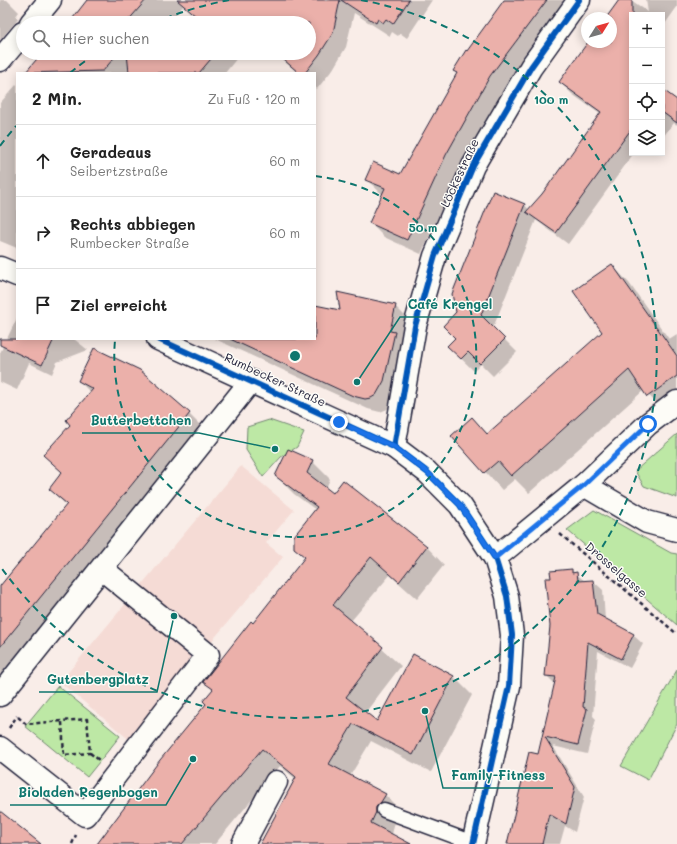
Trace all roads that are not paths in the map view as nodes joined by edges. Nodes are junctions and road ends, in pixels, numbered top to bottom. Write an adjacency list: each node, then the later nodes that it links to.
1 (50, 0): 3 (street)
2 (579, 0): 11 (street, Löckestraße)
3 (37, 16)
4 (16, 41): 5 (street)
5 (0, 60)
6 (0, 268): 7 (street)
7 (16, 275)
8 (160, 340): 9 (street, Rumbecker Straße)
9 (251, 381): 11 (street, Rumbecker Straße); 15 (street)
10 (677, 402): 12 (street)
11 (394, 447): 14 (street, Rumbecker Straße)
12 (584, 485): 13 (street); 14 (street)
13 (677, 530)
14 (495, 558): 20 (street, Rumbecker Straße)
15 (102, 569): 16 (street); 17 (street)
16 (6, 704)
17 (2, 741)
18 (276, 782): 21 (street)
19 (384, 810): 20 (lane)
20 (473, 843)
21 (243, 844)

